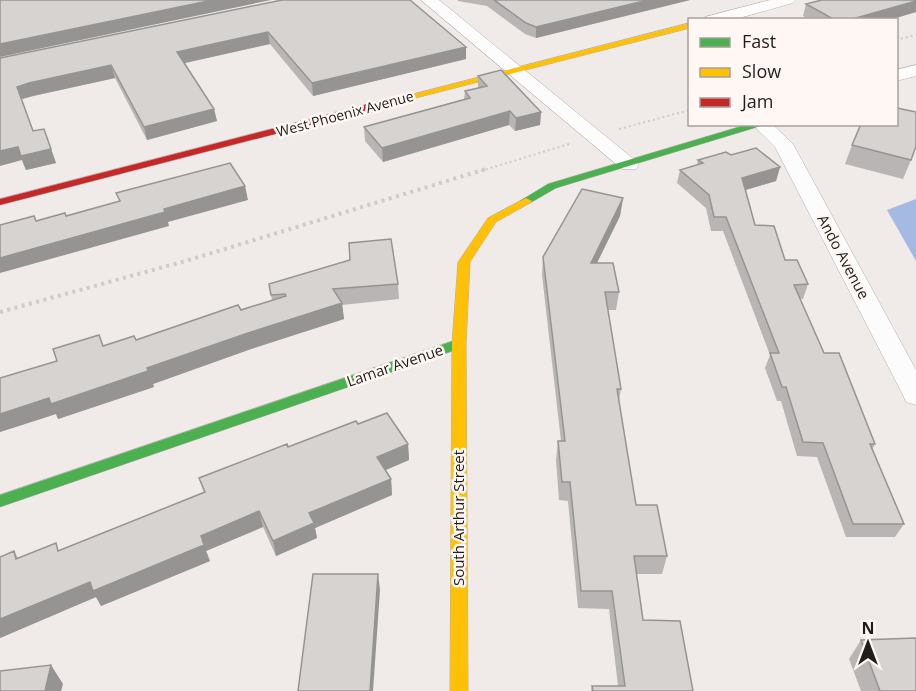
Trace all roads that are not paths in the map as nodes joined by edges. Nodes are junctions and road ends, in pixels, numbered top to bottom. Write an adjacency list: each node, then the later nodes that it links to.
1 (429, 0): 5 (street)
2 (788, 0): 3 (street)
3 (719, 18)
4 (688, 26): 5 (street, West Phoenix Avenue)
5 (514, 70): 10 (street); 11 (street, West Phoenix Avenue)
6 (916, 70): 7 (street)
7 (898, 76)
8 (759, 126): 10 (street, Lamar Avenue)
9 (763, 126): 13 (street, Ando Avenue)
10 (630, 165): 12 (street, Lamar Avenue)
11 (0, 202)
12 (459, 344): 14 (street, Lamar Avenue); 15 (street, South Arthur Street)
13 (916, 395)
14 (0, 501)
15 (459, 691)

